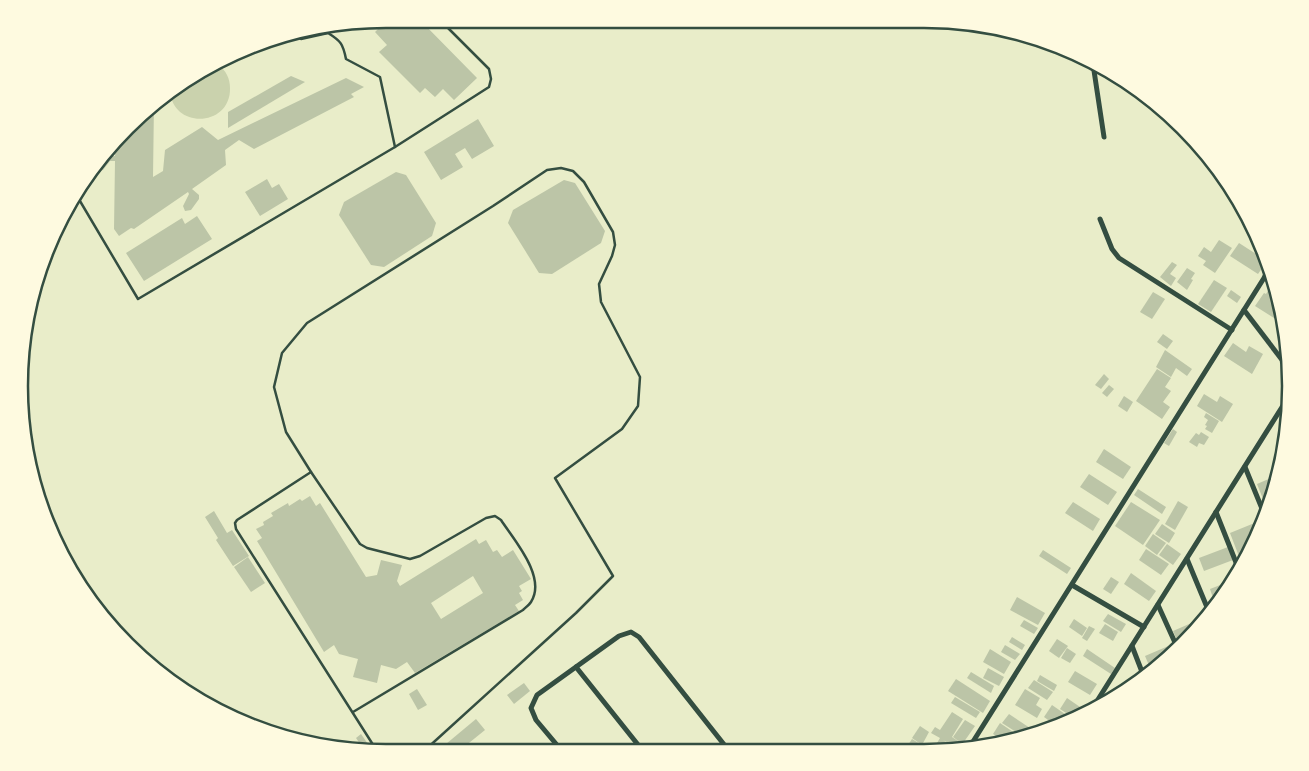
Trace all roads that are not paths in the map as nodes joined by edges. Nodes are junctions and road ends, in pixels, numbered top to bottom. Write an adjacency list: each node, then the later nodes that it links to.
1 (448, 28): 5 (lane)
2 (300, 38): 5 (lane)
3 (1094, 70): 4 (street)
4 (1104, 137)
5 (395, 147): 6 (lane)
6 (79, 200)
7 (1100, 219): 10 (street)
8 (1265, 276): 9 (street)
9 (1244, 310): 10 (street); 11 (street)
10 (1232, 330): 19 (street)
11 (1280, 358)
12 (1281, 409): 13 (street)
13 (1245, 467): 15 (street); 16 (street)
14 (311, 472): 28 (lane); 28 (lane); 31 (lane)
15 (1261, 506)
16 (1216, 512): 17 (street); 18 (street)
17 (1187, 559): 20 (street); 21 (street)
18 (1236, 561)
19 (1072, 585): 22 (street); 29 (street)
20 (1158, 605): 22 (street); 23 (street)
21 (1206, 605)
22 (1144, 627): 24 (street)
23 (1174, 642)
24 (1132, 646): 26 (street); 27 (street)
25 (576, 667): 32 (street); 33 (street); 34 (street)
26 (1141, 670)
27 (1099, 697)
28 (353, 712): 30 (lane)
29 (975, 739)
30 (372, 743)
31 (433, 744)
32 (556, 744)
33 (637, 744)
34 (724, 744)

